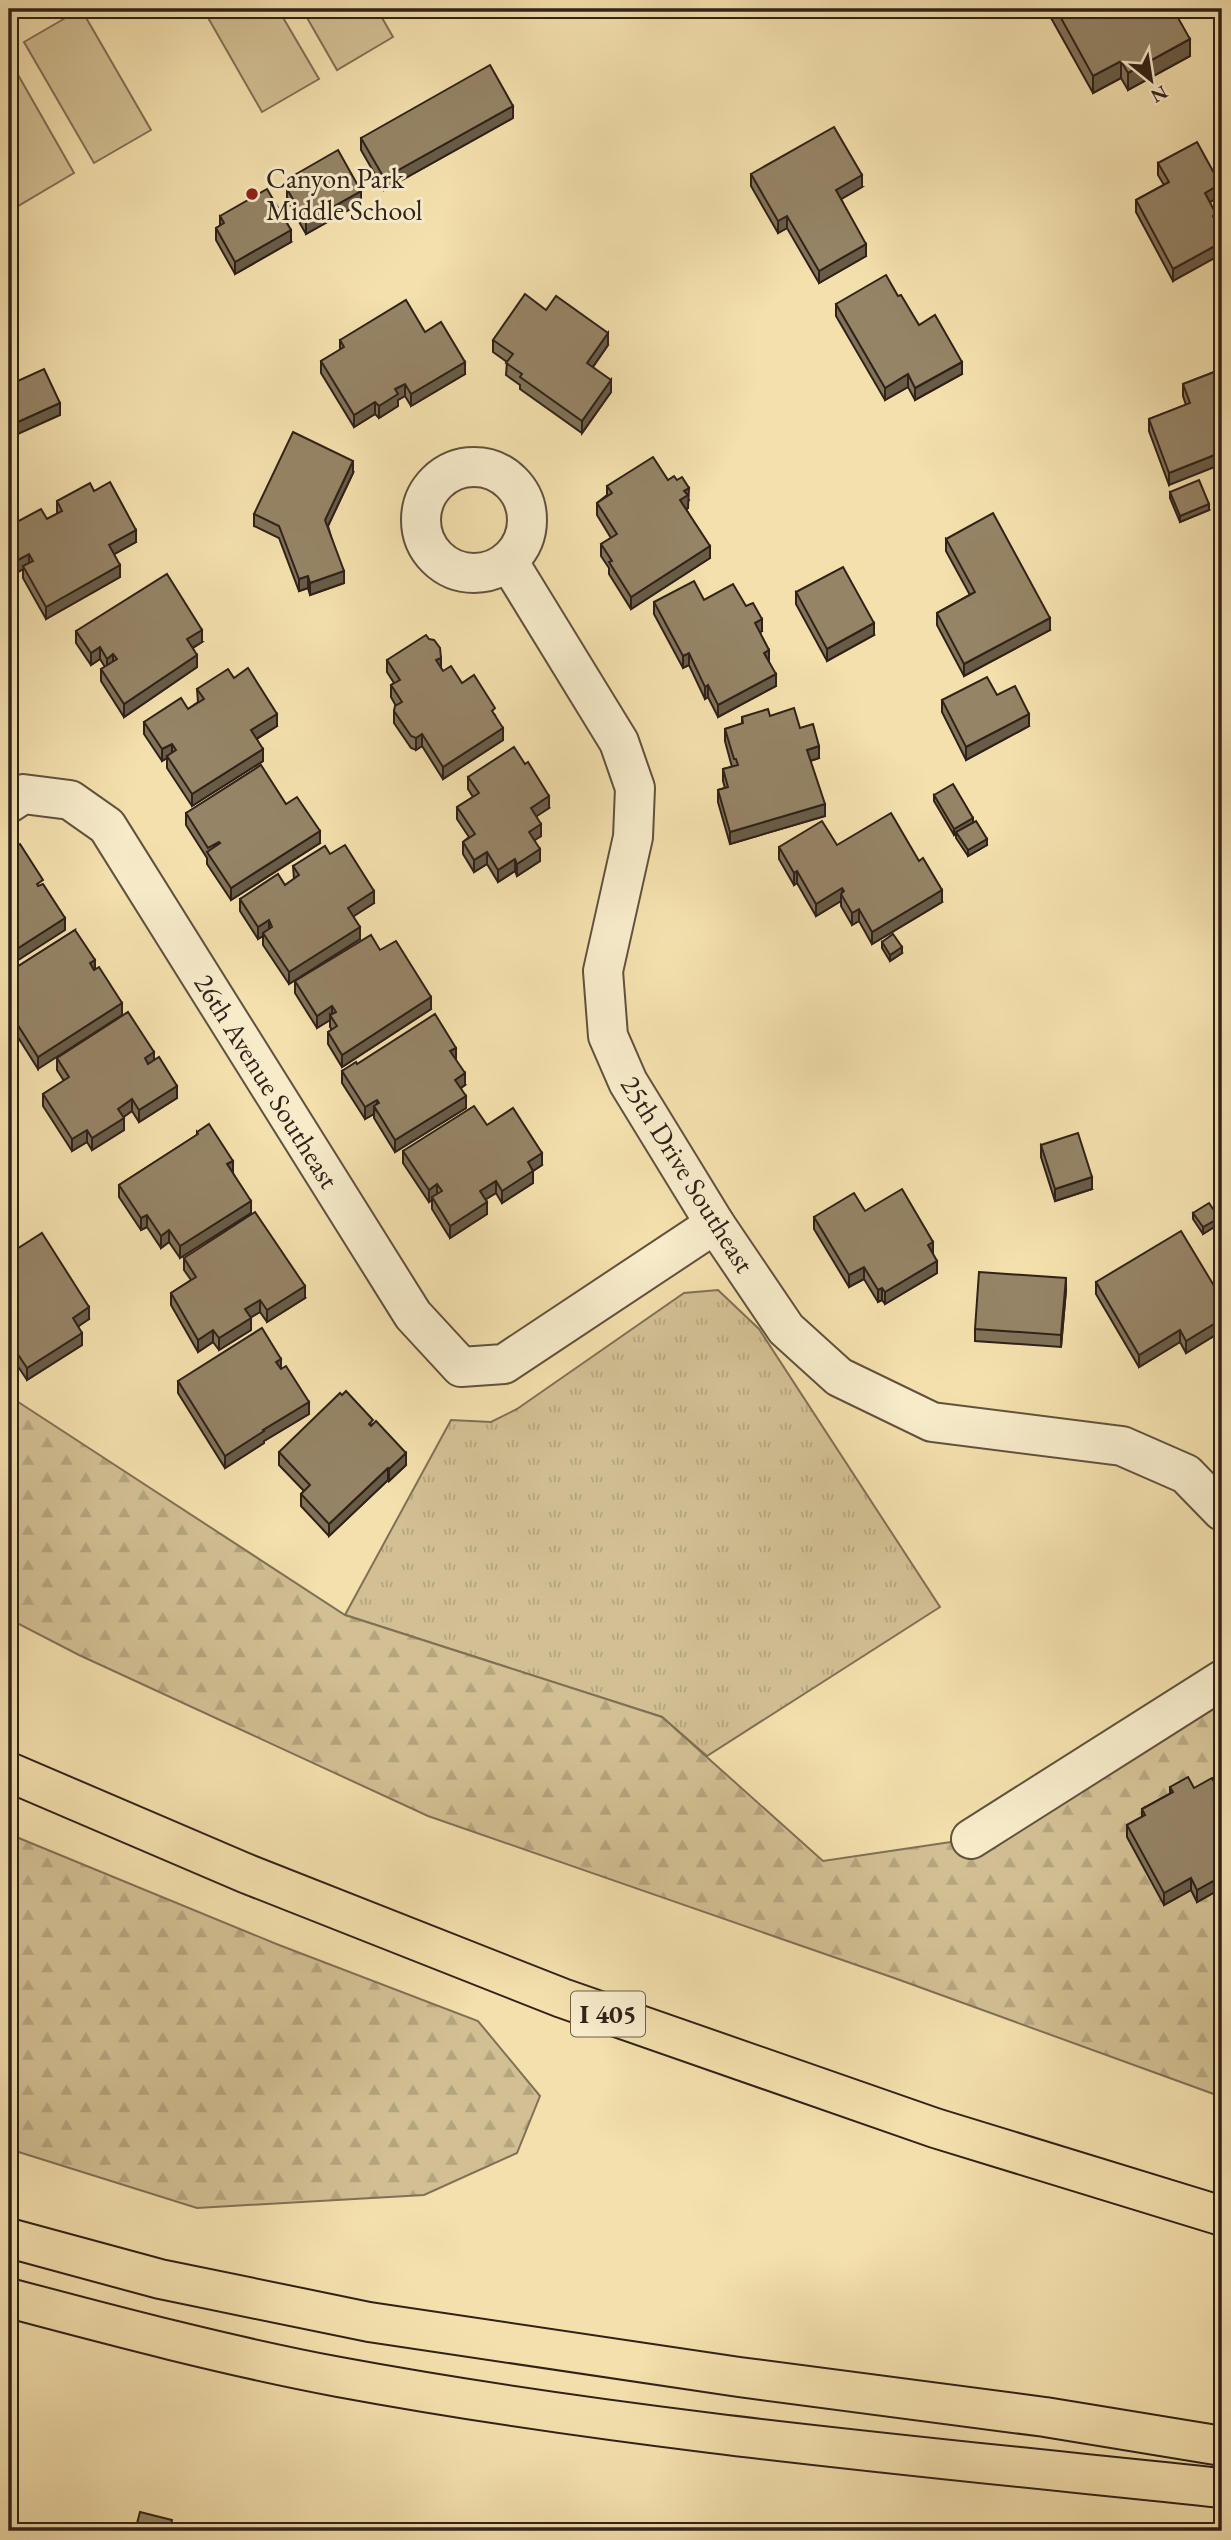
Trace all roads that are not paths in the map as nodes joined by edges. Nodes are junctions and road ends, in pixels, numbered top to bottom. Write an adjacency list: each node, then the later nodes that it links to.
1 (508, 561): 3 (street, 25th Drive Southeast)
2 (9, 803): 3 (street, 26th Avenue Southeast)
3 (715, 1224): 4 (street, 25th Drive Southeast)
4 (1222, 1511)
5 (1222, 1679): 7 (street)
6 (9, 1772): 8 (highway, I 405)
7 (971, 1839)
8 (1222, 2216)
9 (9, 2238): 11 (highway)
10 (9, 2298): 12 (highway)
11 (1222, 2446)
12 (1222, 2488)

